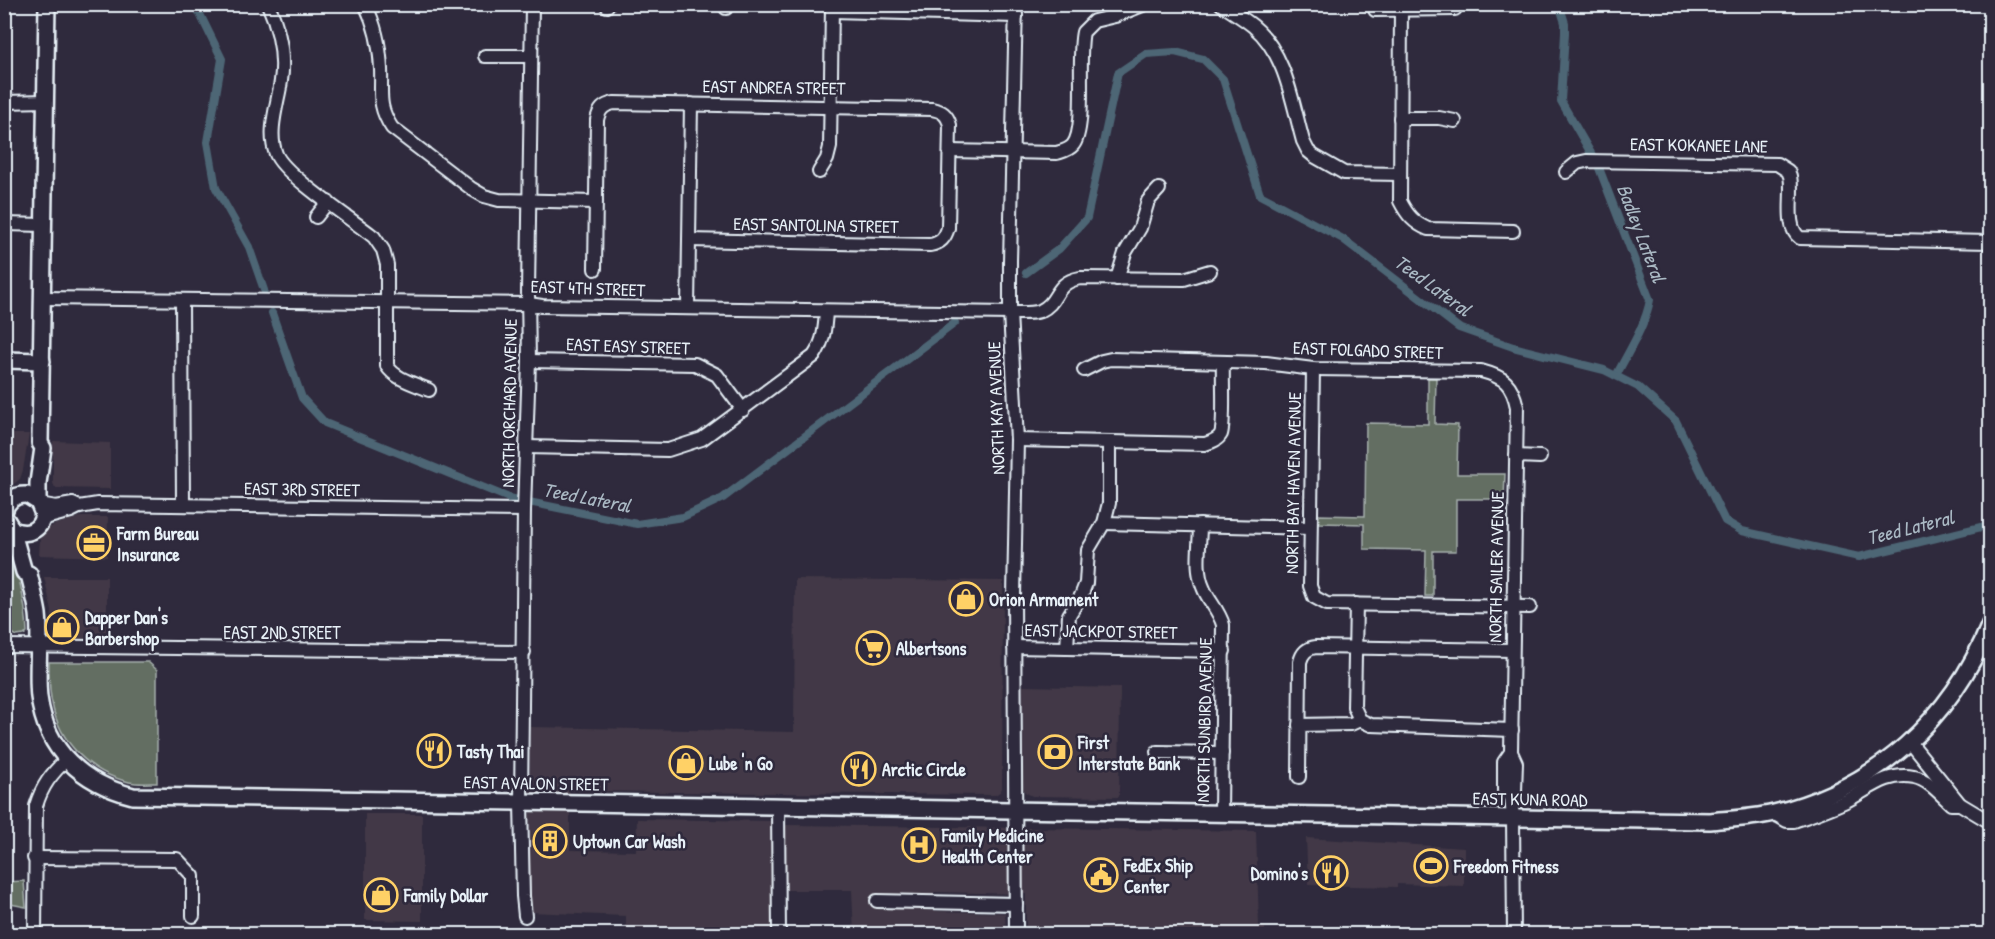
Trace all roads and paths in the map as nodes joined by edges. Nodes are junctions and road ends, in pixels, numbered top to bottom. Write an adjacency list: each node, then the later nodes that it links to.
1 (47, 4): 15 (main road)
2 (268, 4): 28 (street)
3 (365, 4): 27 (street)
4 (532, 4): 14 (street, NORTH ORCHARD AVENUE)
5 (1145, 4): 22 (street)
6 (1221, 4): 25 (street)
7 (1401, 7): 10 (street); 12 (street); 19 (street)
8 (832, 8): 9 (street); 18 (street)
9 (951, 9): 11 (street)
10 (1455, 9)
11 (1016, 10): 22 (street, NORTH KAY AVENUE)
12 (1374, 10)
13 (485, 56): 14 (street)
14 (531, 56): 27 (street, NORTH ORCHARD AVENUE)
15 (46, 101): 16 (street); 32 (main road)
16 (4, 102)
17 (691, 104): 18 (street, EAST ANDREA STREET); 29 (street, EAST ANDREA STREET); 34 (street)
18 (830, 107): 21 (street, EAST ANDREA STREET); 23 (street)
19 (1400, 118): 20 (street); 25 (street)
20 (1455, 121)
21 (950, 151): 22 (street); 34 (street, EAST SANTOLINA STREET)
22 (1012, 152): 45 (street, NORTH KAY AVENUE)
23 (819, 172)
24 (1566, 172): 35 (street, EAST KOKANEE LANE)
25 (1399, 174): 33 (street)
26 (1159, 189): 38 (street)
27 (530, 200): 29 (street); 42 (street, NORTH ORCHARD AVENUE)
28 (328, 201): 30 (street); 41 (street)
29 (596, 202): 36 (street)
30 (316, 217)
31 (4, 224): 32 (street)
32 (44, 225): 39 (main road)
33 (1514, 231)
34 (689, 240): 43 (street)
35 (1990, 242)
36 (595, 269)
37 (1210, 271): 38 (street, EAST 4TH STREET)
38 (1117, 279): 45 (street, EAST 4TH STREET)
39 (43, 298): 40 (street, EAST 4TH STREET); 47 (main road)
40 (182, 300): 41 (street, EAST 4TH STREET); 63 (street)
41 (386, 301): 42 (street, EAST 4TH STREET); 53 (street)
42 (529, 304): 43 (street, EAST 4TH STREET); 48 (street, NORTH ORCHARD AVENUE)
43 (688, 308): 44 (street, EAST 4TH STREET)
44 (826, 310): 45 (street, EAST 4TH STREET); 54 (street)
45 (1010, 313): 55 (street, NORTH KAY AVENUE)
46 (4, 360): 47 (main road)
47 (42, 361): 57 (main road)
48 (530, 361): 54 (street, EAST EASY STREET); 58 (street, NORTH ORCHARD AVENUE)
49 (1223, 362): 50 (street, EAST FOLGADO STREET); 51 (street, EAST FOLGADO STREET); 56 (street)
50 (1313, 369): 52 (street, EAST FOLGADO STREET); 70 (street, NORTH BAY HAVEN AVENUE)
51 (1084, 370)
52 (1509, 385): 59 (street, NORTH SAILER AVENUE)
53 (429, 390)
54 (742, 410): 58 (street)
55 (1017, 440): 56 (street); 78 (street, NORTH KAY AVENUE)
56 (1109, 442): 67 (street)
57 (40, 443): 61 (main road); 62 (main road)
58 (526, 447): 64 (street, NORTH ORCHARD AVENUE)
59 (1516, 456): 60 (street); 73 (street, NORTH SAILER AVENUE)
60 (1540, 457)
61 (9, 501): 62 (main road)
62 (39, 503): 65 (street, EAST 3RD STREET); 68 (main road)
63 (183, 505): 64 (street, EAST 3RD STREET); 65 (street, EAST 3RD STREET)
64 (524, 505): 83 (street, NORTH ORCHARD AVENUE)
65 (79, 507): 68 (street, EAST 3RD STREET)
66 (6, 521): 68 (main road); 71 (main road)
67 (1104, 523): 69 (street); 79 (street)
68 (38, 525): 71 (main road)
69 (1200, 525): 70 (street); 82 (street, NORTH SUNBIRD AVENUE)
70 (1310, 528): 72 (street, NORTH BAY HAVEN AVENUE)
71 (29, 574): 77 (main road, EAST AVALON STREET)
72 (1356, 604): 73 (street); 80 (street)
73 (1513, 606): 74 (street); 81 (street, NORTH SAILER AVENUE)
74 (1530, 607)
75 (1990, 624): 87 (main road, EAST KUNA ROAD)
76 (4, 646): 77 (street, EAST 2ND STREET)
77 (39, 647): 83 (street, EAST 2ND STREET); 90 (main road, EAST AVALON STREET)
78 (1014, 647): 79 (street, EAST JACKPOT STREET); 95 (street, NORTH KAY AVENUE)
79 (1067, 648): 82 (street, EAST JACKPOT STREET)
80 (1355, 648): 81 (street); 84 (street); 85 (street)
81 (1512, 650): 86 (street, NORTH SAILER AVENUE)
82 (1224, 651): 89 (street, NORTH SUNBIRD AVENUE)
83 (524, 652): 92 (street, NORTH ORCHARD AVENUE)
84 (1360, 720): 85 (street); 86 (street)
85 (1299, 725): 91 (street)
86 (1512, 730): 98 (street, NORTH SAILER AVENUE)
87 (1910, 742): 93 (street); 96 (main road, EAST KUNA ROAD)
88 (1157, 752): 89 (street)
89 (1222, 753): 97 (street, NORTH SUNBIRD AVENUE)
90 (67, 759): 92 (main road, EAST AVALON STREET); 100 (street)
91 (1299, 777)
92 (521, 803): 94 (main road, EAST AVALON STREET); 104 (street, NORTH ORCHARD AVENUE)
93 (1960, 804): 96 (street); 99 (street)
94 (778, 807): 95 (main road, EAST AVALON STREET); 106 (street)
95 (1016, 810): 97 (main road, EAST KUNA ROAD); 102 (street, NORTH KAY AVENUE)
96 (1773, 813): 98 (main road, EAST KUNA ROAD)
97 (1221, 814): 98 (main road, EAST KUNA ROAD)
98 (1514, 818): 108 (street, NORTH SAILER AVENUE)
99 (1990, 822)
100 (34, 858): 103 (street); 105 (street)
101 (877, 901): 102 (street)
102 (1016, 904): 107 (street, NORTH KAY AVENUE)
103 (193, 916)
104 (525, 916)
105 (35, 934)
106 (778, 934)
107 (1016, 934)
108 (1514, 934)

